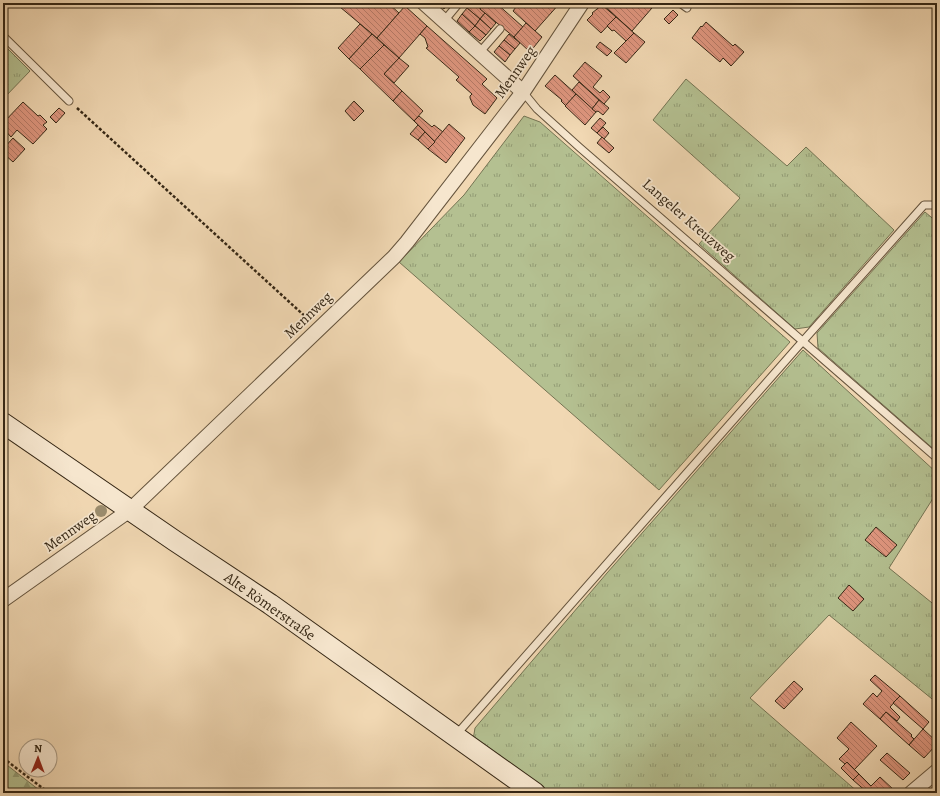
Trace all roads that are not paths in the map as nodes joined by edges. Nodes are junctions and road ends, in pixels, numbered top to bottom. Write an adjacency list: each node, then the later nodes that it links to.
1 (424, 3): 6 (street, Langeler Kreuzweg)
2 (459, 3): 6 (lane)
3 (582, 3): 10 (street, Mennweg)
4 (680, 3): 5 (lane)
5 (687, 8)
6 (444, 21): 9 (street, Langeler Kreuzweg)
7 (500, 29): 9 (lane)
8 (3, 36): 11 (lane)
9 (479, 53): 10 (street, Langeler Kreuzweg)
10 (523, 92): 13 (lane, Langeler Kreuzweg); 16 (street, Mennweg)
11 (68, 101)
12 (937, 205): 13 (lane)
13 (803, 341): 15 (lane, Langeler Kreuzweg); 18 (lane)
14 (3, 423): 16 (street, Alte Römerstraße)
15 (937, 458)
16 (130, 510): 17 (street, Mennweg); 18 (street, Alte Römerstraße)
17 (3, 600)
18 (455, 736): 20 (street, Alte Römerstraße)
19 (937, 771): 21 (street)
20 (535, 793)
21 (911, 793)

